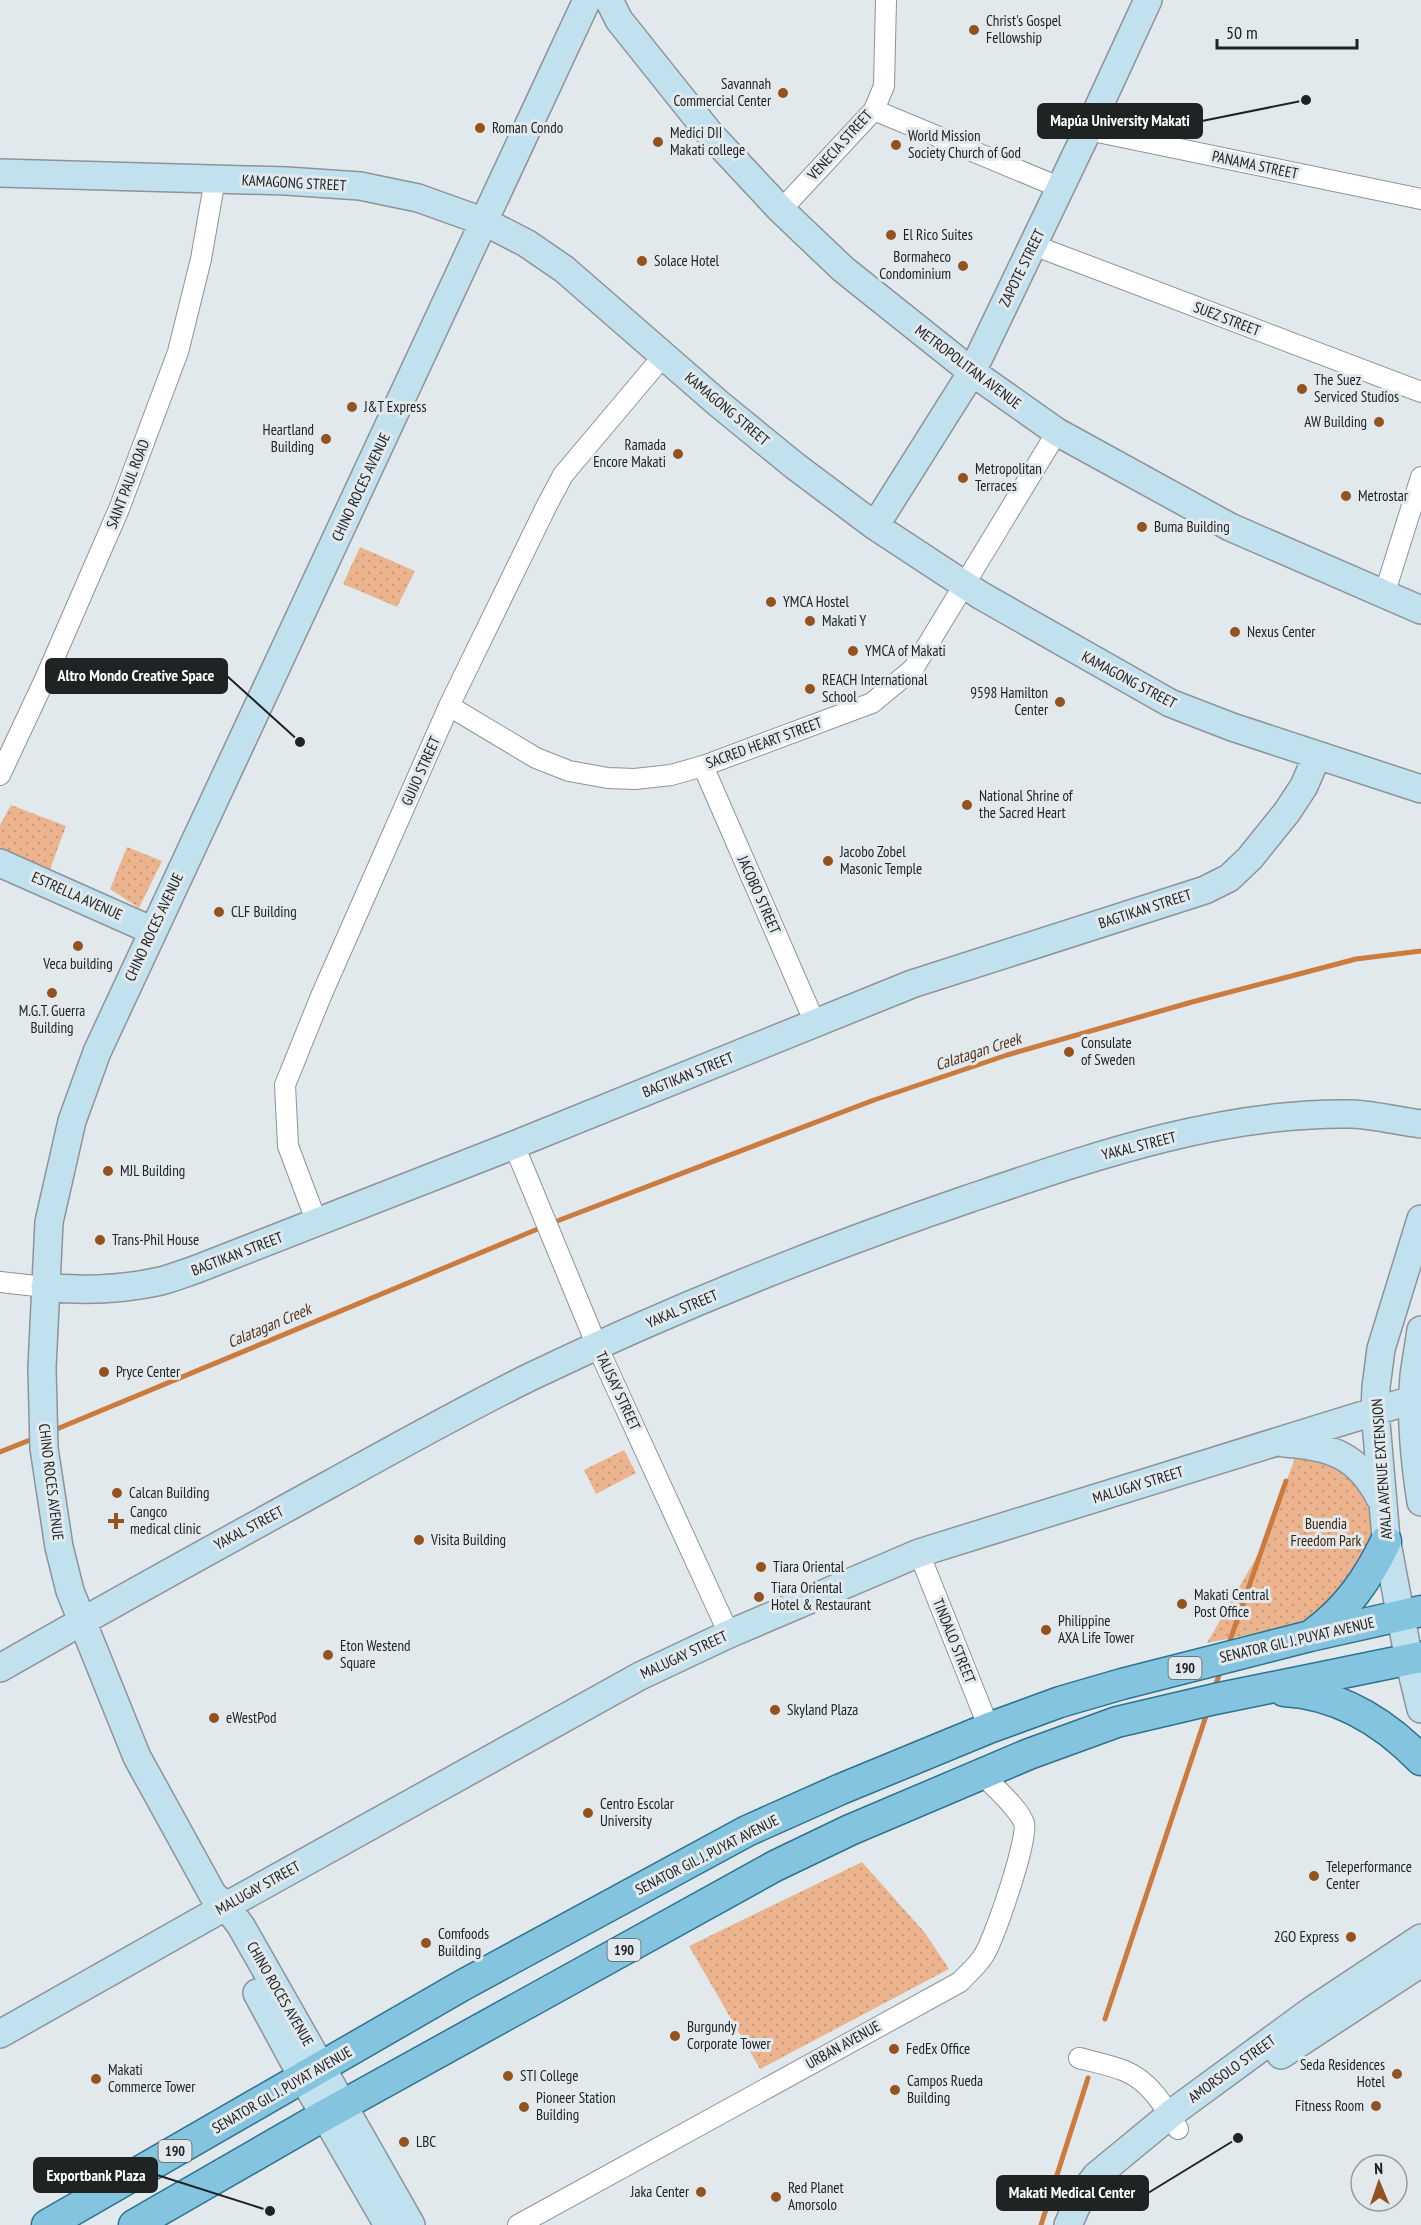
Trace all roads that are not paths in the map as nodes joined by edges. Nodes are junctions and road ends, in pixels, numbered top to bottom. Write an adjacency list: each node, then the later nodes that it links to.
1 (587, 0): 12 (street, CHINO ROCES AVENUE)
2 (609, 0): 11 (street, METROPOLITAN AVENUE)
3 (886, 0): 5 (street, VENECIA STREET)
4 (1148, 0): 6 (street, ZAPOTE STREET)
5 (873, 110): 9 (street); 11 (street, VENECIA STREET)
6 (1088, 130): 9 (street, ZAPOTE STREET); 10 (street, PANAMA STREET)
7 (0, 173): 8 (street, KAMAGONG STREET)
8 (215, 179): 12 (street, KAMAGONG STREET); 26 (street, SAINT PAUL ROAD)
9 (1060, 188): 13 (street, ZAPOTE STREET)
10 (1421, 199)
11 (781, 210): 15 (street, METROPOLITAN AVENUE)
12 (485, 222): 14 (street, KAMAGONG STREET); 29 (street, CHINO ROCES AVENUE)
13 (1033, 245): 15 (street, ZAPOTE STREET); 16 (street, SUEZ STREET)
14 (664, 355): 19 (street, KAMAGONG STREET); 23 (street, GUIJO STREET)
15 (972, 372): 17 (street, METROPOLITAN AVENUE); 19 (street, ZAPOTE STREET)
16 (1421, 393)
17 (1057, 432): 20 (street, SACRED HEART STREET); 21 (street, METROPOLITAN AVENUE)
18 (1421, 477): 21 (street)
19 (875, 526): 20 (street, KAMAGONG STREET)
20 (965, 585): 24 (street, KAMAGONG STREET); 25 (street, SACRED HEART STREET)
21 (1384, 595): 22 (street, METROPOLITAN AVENUE)
22 (1421, 610)
23 (450, 706): 25 (street, SACRED HEART STREET); 34 (street, GUIJO STREET)
24 (1317, 756): 27 (street, KAMAGONG STREET); 30 (street, BAGTIKAN STREET)
25 (703, 766): 30 (street, JACOBO STREET)
26 (0, 776)
27 (1421, 789)
28 (0, 863): 29 (street, ESTRELLA AVENUE)
29 (153, 931): 36 (street, CHINO ROCES AVENUE)
30 (815, 1023): 32 (street, BAGTIKAN STREET)
31 (1421, 1124): 38 (street, YAKAL STREET)
32 (514, 1145): 34 (street, BAGTIKAN STREET); 38 (street, TALISAY STREET)
33 (1421, 1219): 40 (street, AYALA AVENUE EXTENSION)
34 (317, 1223): 36 (street, BAGTIKAN STREET)
35 (0, 1282): 36 (street, BAGTIKAN STREET)
36 (45, 1287): 48 (street, CHINO ROCES AVENUE)
37 (1421, 1330): 39 (street)
38 (597, 1346): 48 (street, YAKAL STREET); 49 (street, TALISAY STREET)
39 (1417, 1398): 40 (street, MALUGAY STREET); 42 (street)
40 (1375, 1411): 41 (street, MALUGAY STREET); 43 (street, AYALA AVENUE EXTENSION)
41 (1272, 1442): 43 (street); 46 (street, MALUGAY STREET)
42 (1418, 1453): 44 (street)
43 (1382, 1501): 45 (street, AYALA AVENUE EXTENSION)
44 (1421, 1502)
45 (1386, 1541): 47 (street, AYALA AVENUE EXTENSION); 50 (main road)
46 (919, 1553): 49 (street, MALUGAY STREET); 55 (street, TINDALO STREET)
47 (1411, 1614): 50 (main road, SENATOR GIL J. PUYAT AVENUE / 190); 51 (street, AYALA AVENUE EXTENSION)
48 (83, 1621): 52 (street, YAKAL STREET); 58 (street, CHINO ROCES AVENUE)
49 (729, 1634): 58 (street, MALUGAY STREET)
50 (1310, 1636): 55 (main road, SENATOR GIL J. PUYAT AVENUE / 190)
51 (1415, 1659): 53 (main road, 190); 54 (street, AYALA AVENUE EXTENSION)
52 (0, 1668)
53 (1261, 1689): 56 (main road); 57 (main road, 190)
54 (1421, 1709)
55 (989, 1728): 63 (main road, SENATOR GIL J. PUYAT AVENUE / 190)
56 (1421, 1760)
57 (982, 1774): 66 (main road, 190); 72 (street, URBAN AVENUE)
58 (218, 1905): 61 (street, MALUGAY STREET); 63 (street, CHINO ROCES AVENUE)
59 (1421, 1938): 65 (street, AMORSOLO STREET)
60 (1421, 1963): 67 (street, AMORSOLO STREET)
61 (0, 2034)
62 (1079, 2058): 64 (street)
63 (312, 2073): 66 (street, CHINO ROCES AVENUE); 68 (main road, SENATOR GIL J. PUYAT AVENUE / 190)
64 (1146, 2085): 65 (street); 67 (street)
65 (1201, 2090): 67 (street, AMORSOLO STREET)
66 (334, 2110): 69 (main road, 190); 70 (street, CHINO ROCES AVENUE); 71 (street, CHINO ROCES AVENUE)
67 (1174, 2122): 73 (street, AMORSOLO STREET)
68 (47, 2225)
69 (134, 2225)
70 (388, 2225)
71 (411, 2225)
72 (518, 2225)
73 (1069, 2225)

